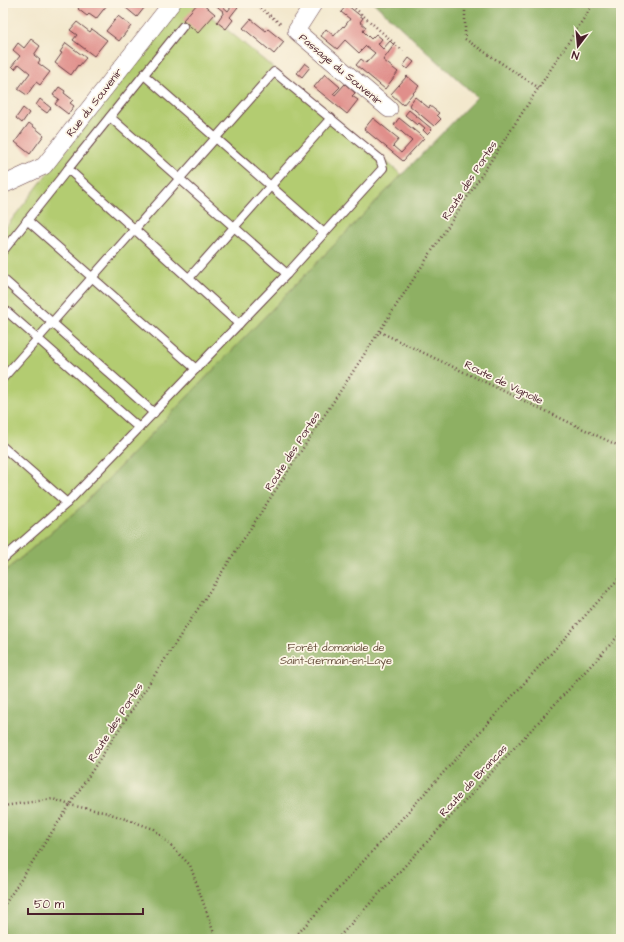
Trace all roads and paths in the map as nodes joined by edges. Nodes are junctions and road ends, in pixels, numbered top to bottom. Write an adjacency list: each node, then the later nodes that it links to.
1 (172, 3): 18 (street, Rue du Souvenir)
2 (254, 3): 8 (path, Passage du Souvenir)
3 (314, 3): 8 (street)
4 (348, 3): 9 (path)
5 (465, 3): 11 (path)
6 (594, 3): 11 (path, Route des Portes)
7 (183, 26): 10 (lane)
8 (296, 31): 12 (street, Passage du Souvenir)
9 (403, 51)
10 (144, 75): 13 (lane); 15 (lane)
11 (539, 88): 32 (path, Route des Portes)
12 (389, 109)
13 (110, 117): 16 (lane); 17 (lane)
14 (331, 118): 15 (lane); 19 (lane); 23 (lane)
15 (216, 138): 17 (lane); 19 (lane)
16 (68, 169): 20 (lane); 22 (lane)
17 (180, 179): 21 (lane); 22 (lane)
18 (3, 185)
19 (270, 186): 21 (lane); 23 (lane)
20 (27, 220): 24 (lane); 26 (lane)
21 (234, 227): 25 (lane); 27 (lane)
22 (135, 229): 26 (lane); 27 (lane)
23 (324, 233): 25 (lane)
24 (3, 251)
25 (287, 274): 31 (lane)
26 (92, 277): 30 (lane); 34 (lane)
27 (189, 278): 31 (lane)
28 (3, 279): 30 (lane)
29 (3, 308): 33 (lane)
30 (52, 323): 33 (lane); 36 (lane)
31 (239, 324): 34 (lane)
32 (380, 332): 38 (path, Route de Vignolle); 44 (path, Route des Portes)
33 (38, 339): 35 (lane); 37 (lane)
34 (196, 369): 36 (lane)
35 (3, 378)
36 (154, 413): 37 (lane)
37 (139, 428): 40 (lane)
38 (621, 446)
39 (3, 447): 40 (lane)
40 (67, 503): 41 (lane)
41 (3, 559)
42 (621, 576): 48 (path)
43 (621, 633): 49 (path, Route de Brancas)
44 (70, 805): 45 (path); 46 (path, Route des Portes); 47 (path)
45 (3, 806)
46 (3, 907)
47 (216, 939)
48 (293, 939)
49 (337, 939)

